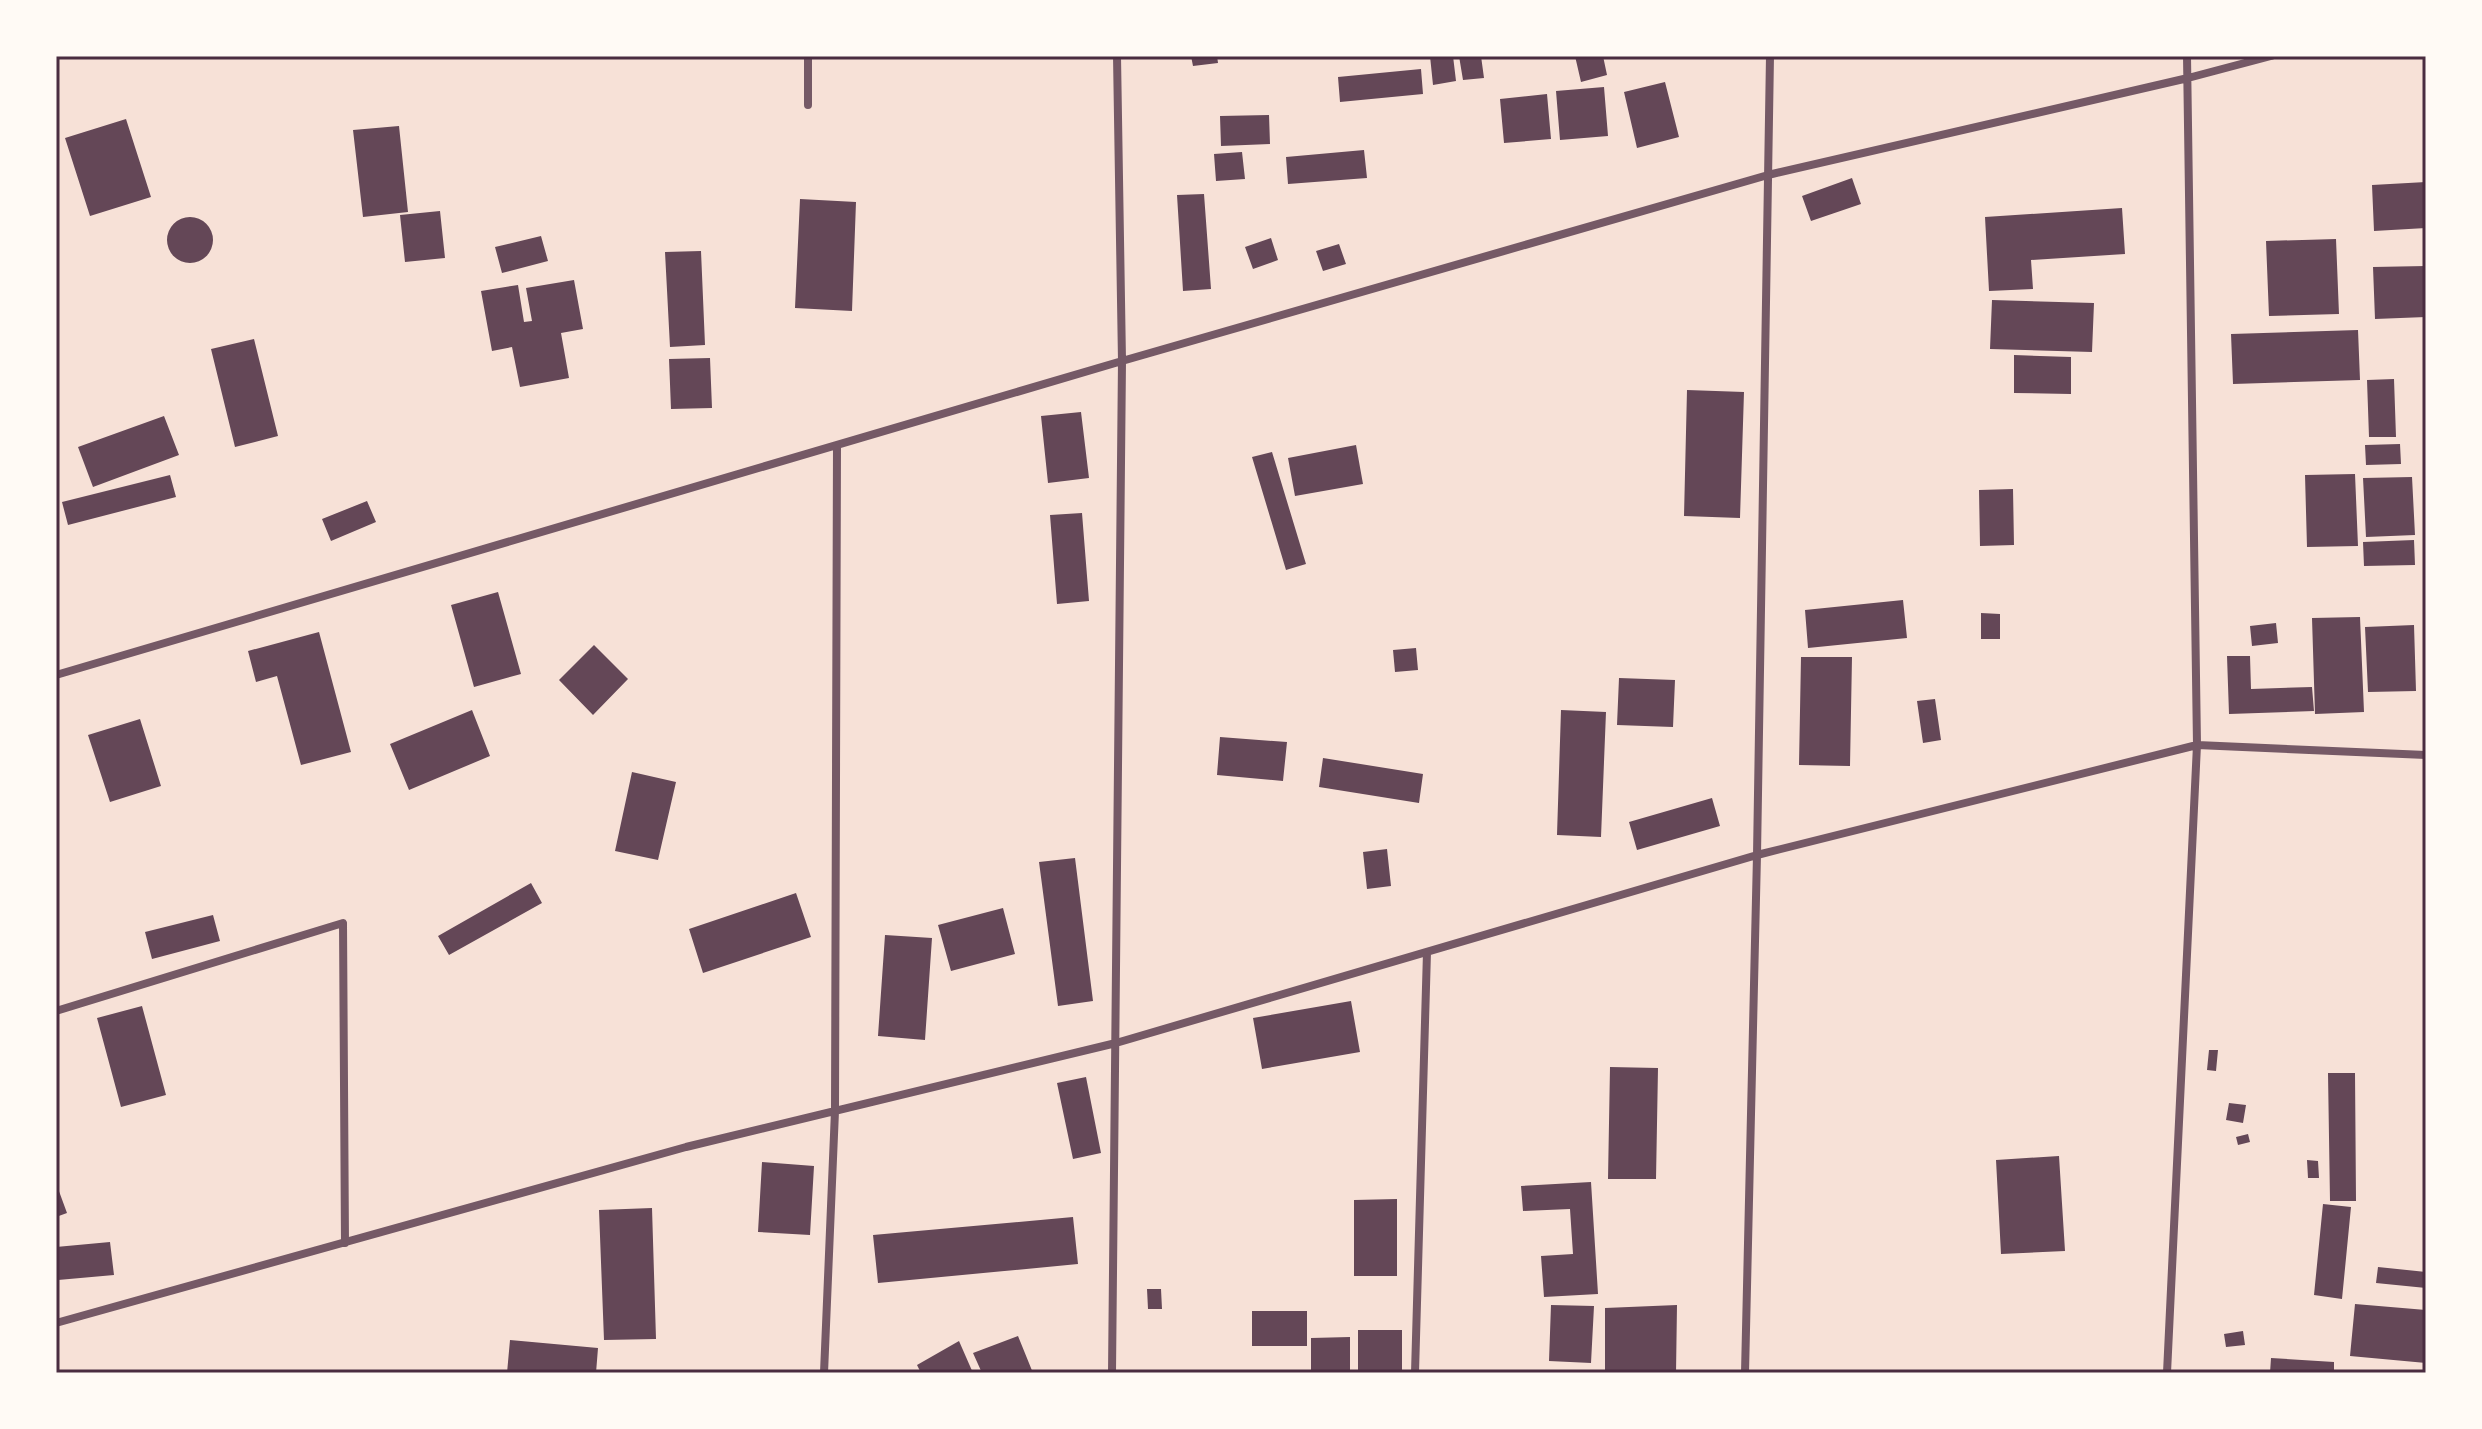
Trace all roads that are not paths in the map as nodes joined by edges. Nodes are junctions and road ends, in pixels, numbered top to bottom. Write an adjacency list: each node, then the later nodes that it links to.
1 (808, 56): 7 (street)
2 (1117, 56): 9 (street)
3 (1770, 56): 8 (street)
4 (2187, 56): 6 (street)
5 (2271, 56): 6 (street)
6 (2188, 78): 8 (street); 12 (street)
7 (808, 105)
8 (1768, 175): 9 (street); 14 (street)
9 (1122, 361): 10 (street); 17 (street)
10 (837, 445): 11 (street); 18 (street)
11 (56, 675)
12 (2197, 745): 13 (street); 14 (street); 25 (street)
13 (2426, 755)
14 (1757, 855): 15 (street); 24 (street)
15 (1427, 952): 17 (street); 23 (street)
16 (56, 1011): 19 (street)
17 (1116, 1043): 18 (street); 22 (street)
18 (835, 1111): 19 (street); 21 (street)
19 (345, 1243): 20 (street)
20 (56, 1323)
21 (824, 1373)
22 (1112, 1373)
23 (1415, 1373)
24 (1745, 1373)
25 (2167, 1373)

